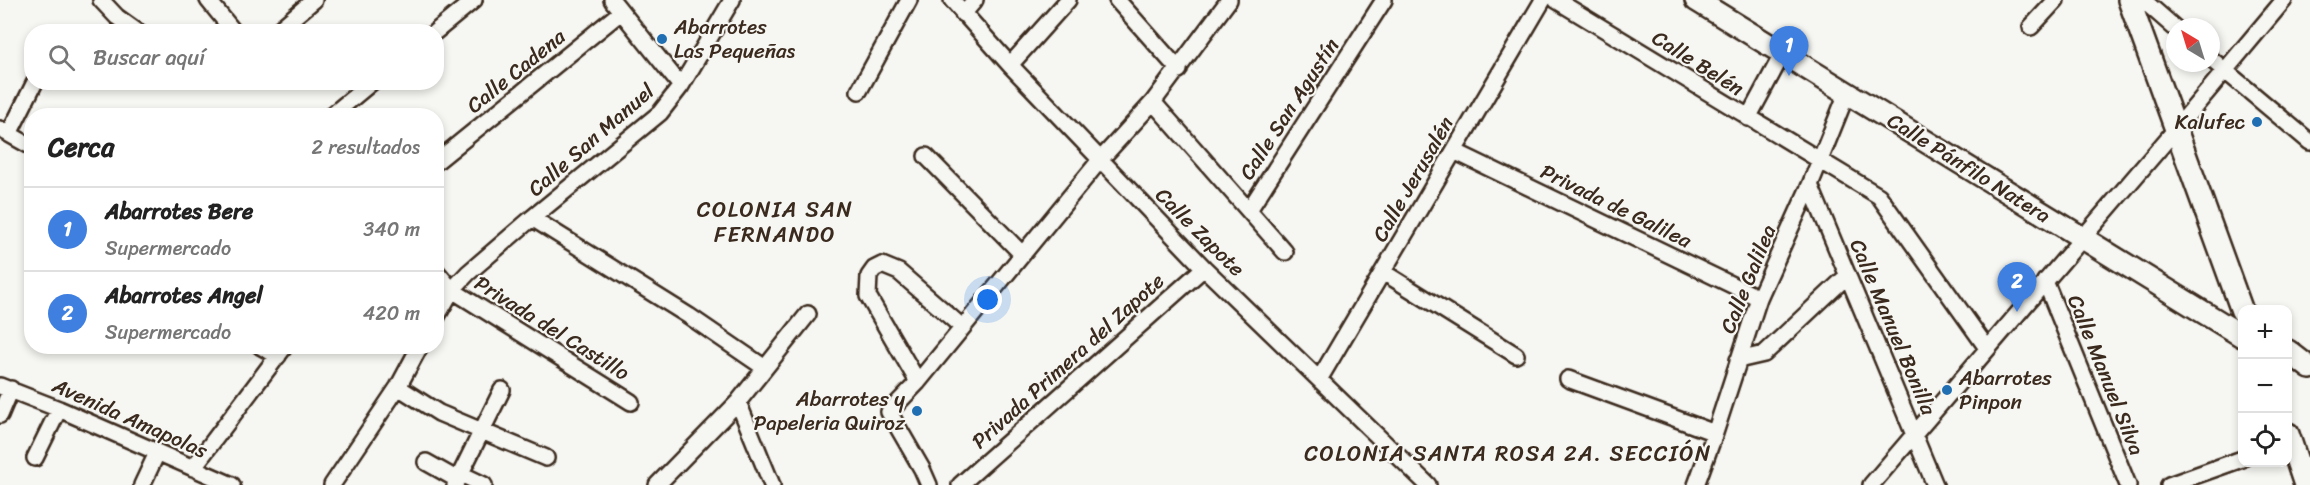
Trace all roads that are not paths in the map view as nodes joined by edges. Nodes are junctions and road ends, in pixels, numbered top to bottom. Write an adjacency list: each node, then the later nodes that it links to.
1 (101, 0): 23 (street)
2 (208, 0): 24 (street)
3 (314, 0): 25 (street)
4 (474, 0): 26 (street)
5 (732, 0): 33 (street, Calle San Manuel)
6 (909, 0): 36 (street)
7 (952, 0): 21 (street, Calle Zapote)
8 (975, 0): 21 (street)
9 (1068, 0): 29 (street)
10 (1117, 0): 31 (street)
11 (1229, 0): 31 (street)
12 (1384, 0): 51 (street, Calle San Agustín)
13 (1543, 0): 45 (street, Calle Jerusalén)
14 (1556, 0): 40 (street, Calle Belén)
15 (1696, 0): 28 (main road, Calle Pánfilo Natera)
16 (2056, 0): 27 (street)
17 (2129, 0): 41 (main road)
18 (2143, 0): 22 (street)
19 (2284, 0): 32 (street)
20 (617, 6): 33 (street); 46 (street, Calle Cadena)
21 (963, 14): 29 (street, Calle Zapote)
22 (2166, 20)
23 (127, 24)
24 (228, 24)
25 (286, 24)
26 (444, 25)
27 (2031, 27)
28 (1783, 53): 37 (main road, Calle Pánfilo Natera); 40 (street)
29 (1010, 65): 48 (street, Calle Zapote)
30 (2220, 67): 32 (street)
31 (1179, 70): 38 (street)
32 (2224, 70): 41 (street); 44 (street)
33 (681, 86): 52 (street, Calle San Manuel)
34 (30, 90): 42 (street)
35 (362, 90): 39 (street)
36 (859, 91)
37 (1847, 93): 49 (street, Calle Galilea); 53 (main road, Calle Pánfilo Natera)
38 (1153, 102): 48 (street); 51 (street)
39 (341, 108)
40 (1748, 118): 49 (street, Calle Belén)
41 (2176, 129): 53 (street); 64 (main road)
42 (4, 131): 43 (street)
43 (24, 142)
44 (2310, 142)
45 (1454, 151): 57 (street, Calle Jerusalén); 62 (street, Privada de Galilea)
46 (444, 155)
47 (926, 156): 55 (street)
48 (1100, 159): 55 (street); 56 (street, Calle Zapote)
49 (1819, 162): 50 (street, Calle Galilea); 68 (street, Calle Belén)
50 (1810, 185): 58 (street, Calle Manuel Bonilla); 62 (street, Calle Galilea)
51 (1249, 210): 54 (street)
52 (532, 218): 61 (street, Calle San Manuel); 74 (street)
53 (2084, 238): 60 (street); 67 (main road, Calle Pánfilo Natera)
54 (1285, 252)
55 (1022, 254): 66 (street)
56 (1204, 268): 76 (street, Calle Zapote); 104 (street, Privada Primera del Zapote)
57 (1383, 272): 72 (street); 76 (street, Calle Jerusalén)
58 (1848, 275): 73 (street); 88 (street, Calle Manuel Bonilla)
59 (444, 280): 61 (street, Privada del Castillo)
60 (2046, 281): 68 (street); 109 (street, Calle Manuel Silva)
61 (452, 290): 63 (street, Calle San Manuel); 82 (street, Privada del Castillo)
62 (1759, 298): 73 (street, Calle Galilea)
63 (444, 304)
64 (2240, 305)
65 (808, 314): 74 (street)
66 (962, 327): 78 (street); 78 (street)
67 (2238, 334)
68 (1987, 348): 88 (street)
69 (279, 354): 95 (street)
70 (416, 354): 79 (street)
71 (2292, 354): 75 (main road)
72 (1516, 355)
73 (1738, 360): 87 (street, Calle Galilea)
74 (765, 368): 83 (street)
75 (2310, 368)
76 (1320, 378): 105 (street, Calle Zapote)
77 (1568, 379): 87 (street)
78 (918, 382): 103 (street)
79 (398, 387): 86 (street); 99 (street)
80 (6, 388): 84 (street, Avenida Amapolas); 85 (street)
81 (502, 390): 86 (street)
82 (631, 402)
83 (738, 402): 101 (street); 102 (street)
84 (59, 409): 90 (street, Avenida Amapolas); 91 (street)
85 (0, 415)
86 (481, 432): 92 (street); 96 (street)
87 (1715, 433): 106 (street, Calle Galilea)
88 (1915, 434): 107 (street); 108 (street, Calle Manuel Bonilla)
89 (2292, 449): 111 (main road)
90 (157, 453): 95 (street, Avenida Amapolas); 97 (street)
91 (36, 458)
92 (546, 458)
93 (2238, 460): 110 (street)
94 (426, 462): 96 (street)
95 (193, 468): 98 (street, Avenida Amapolas)
96 (458, 479): 100 (street)
97 (142, 485)
98 (232, 485)
99 (332, 485)
100 (484, 485)
101 (657, 485)
102 (772, 485)
103 (929, 485)
104 (960, 485)
105 (1428, 485)
106 (1696, 485)
107 (1871, 485)
108 (1935, 485)
109 (2128, 485)
110 (2169, 485)
111 (2306, 485)

